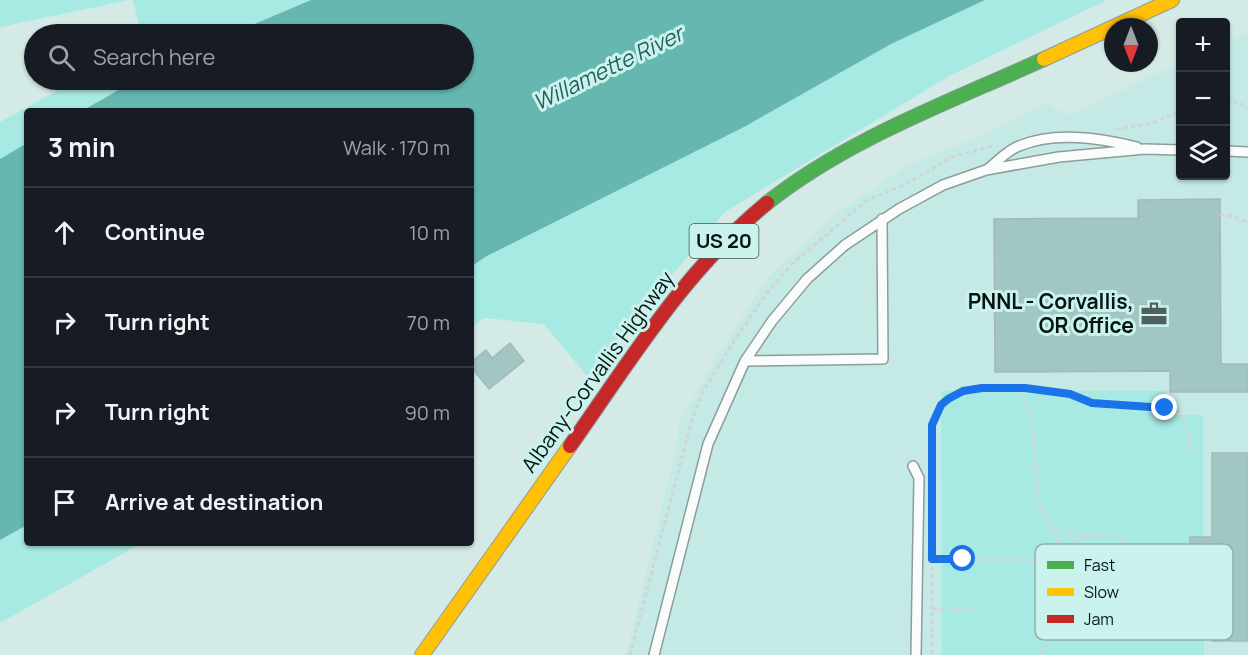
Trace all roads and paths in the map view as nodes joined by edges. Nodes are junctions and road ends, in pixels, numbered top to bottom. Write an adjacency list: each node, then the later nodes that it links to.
1 (1172, 0): 31 (highway, Albany-Corvallis Highway / US 20)
2 (1230, 101): 3 (path)
3 (1248, 108)
4 (1176, 114): 5 (path)
5 (1113, 129)
6 (996, 145): 32 (path)
7 (1145, 149): 8 (lane); 11 (lane); 11 (lane)
8 (1176, 150)
9 (1230, 152): 10 (lane)
10 (1248, 152)
11 (986, 170): 13 (lane)
12 (1220, 216): 14 (path)
13 (882, 219): 15 (lane); 15 (lane)
14 (1248, 223)
15 (745, 362): 33 (lane)
16 (1020, 388): 17 (path); 19 (path); 21 (path)
17 (1189, 456)
18 (913, 466): 34 (lane)
19 (932, 483)
20 (932, 516): 26 (path)
21 (1053, 528): 22 (path); 23 (path)
22 (1089, 536): 24 (path); 25 (path)
23 (1060, 544)
24 (1074, 544)
25 (1128, 544)
26 (932, 559): 27 (path); 28 (path)
27 (1035, 560)
28 (933, 609): 29 (path); 35 (path)
29 (974, 609)
30 (1050, 640): 36 (path)
31 (422, 655)
32 (630, 655)
33 (654, 655)
34 (916, 655)
35 (933, 655)
36 (1041, 655)

